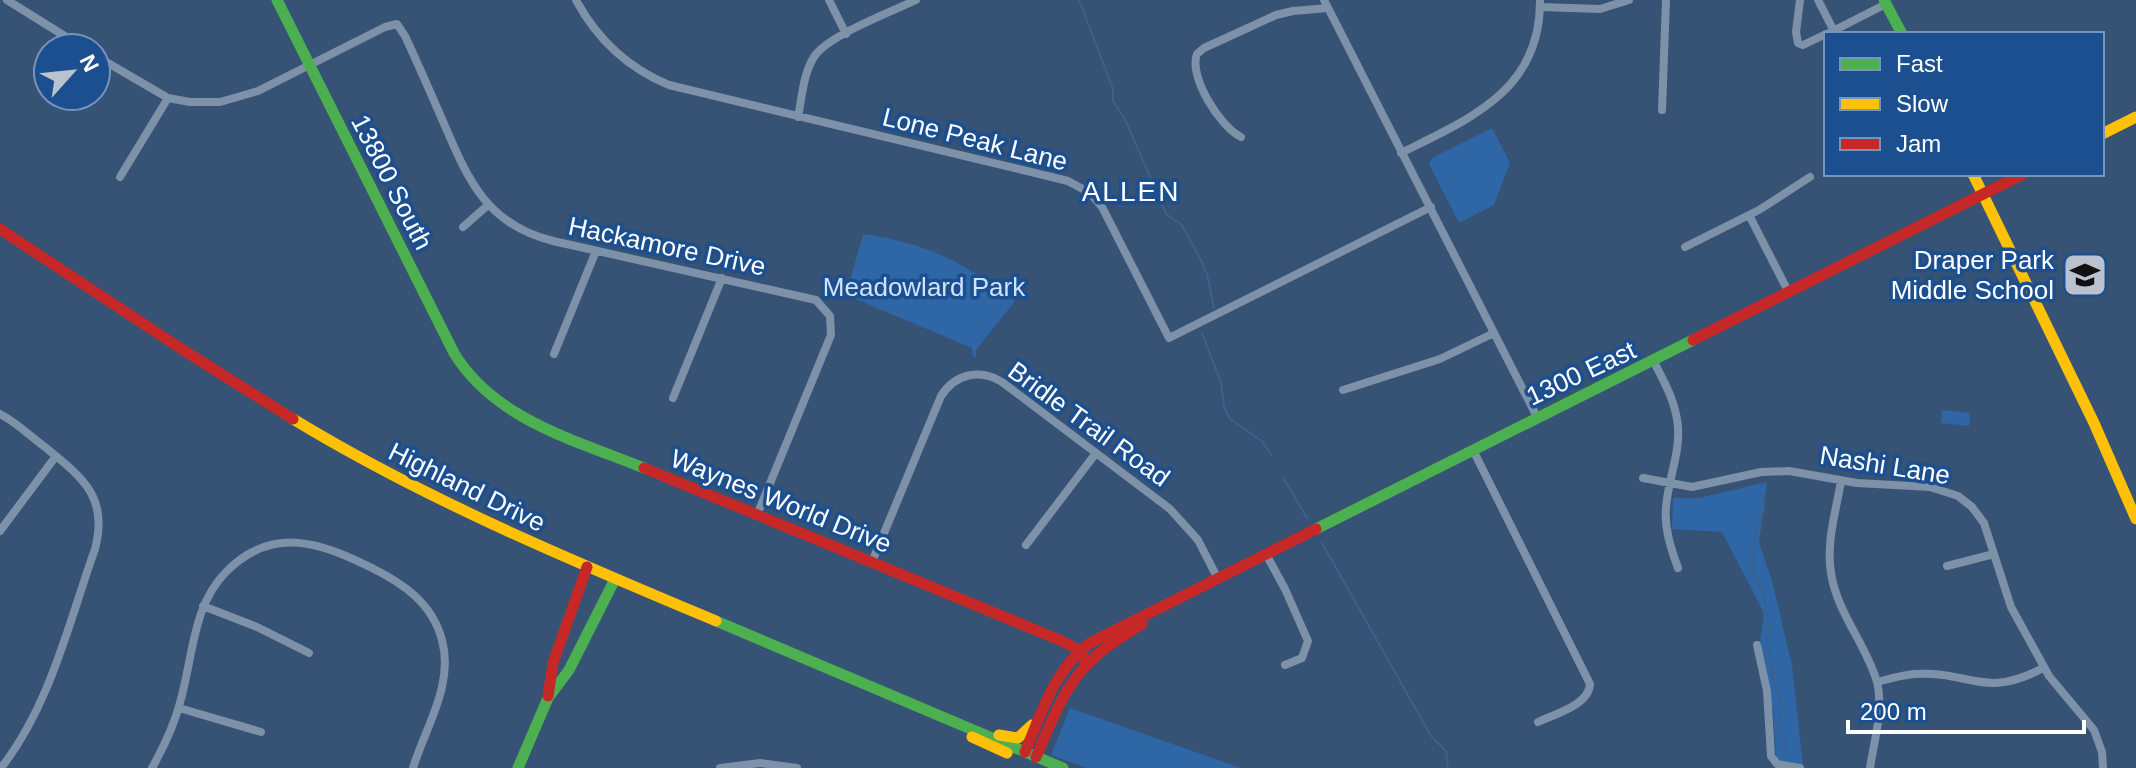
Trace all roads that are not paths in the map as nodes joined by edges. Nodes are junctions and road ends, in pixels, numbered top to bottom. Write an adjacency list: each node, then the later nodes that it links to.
1 (7, 0): 13 (street)
2 (277, 0): 20 (main road, 13800 South)
3 (576, 0): 23 (street, Lone Peak Lane)
4 (829, 0): 17 (street)
5 (916, 0): 17 (street)
6 (1629, 0): 12 (street)
7 (1666, 0): 22 (street)
8 (1800, 0): 18 (street)
9 (1818, 0): 14 (street)
10 (1885, 2): 15 (street); 16 (main road)
11 (1326, 4): 26 (street); 27 (street)
12 (1540, 4): 27 (street)
13 (58, 32)
14 (1830, 32)
15 (1832, 32)
16 (1901, 32)
17 (846, 34): 23 (street)
18 (1824, 36)
19 (112, 65): 21 (street)
20 (309, 65): 21 (street); 33 (street, Hackamore Drive); 45 (main road, 13800 South)
21 (168, 98): 30 (street)
22 (1662, 110)
23 (798, 117): 34 (street, Lone Peak Lane)
24 (2136, 117): 25 (main road)
25 (2104, 133)
26 (1241, 137)
27 (1401, 153): 34 (street)
28 (1974, 176): 32 (main road)
29 (2019, 176): 32 (main road, 1300 East)
30 (120, 177)
31 (1810, 177): 35 (street)
32 (1983, 194): 41 (main road, 1300 East); 57 (main road)
33 (488, 205): 36 (street); 39 (street, Hackamore Drive)
34 (1431, 207): 42 (street)
35 (1749, 215): 38 (street); 41 (street)
36 (463, 227)
37 (0, 229): 64 (main road, Highland Drive)
38 (1685, 247)
39 (596, 251): 40 (street, Hackamore Drive); 43 (street)
40 (722, 278): 47 (street); 56 (street, Hackamore Drive)
41 (1789, 293): 44 (main road, 1300 East)
42 (1494, 333): 46 (street); 49 (street)
43 (554, 354)
44 (1654, 362): 49 (main road, 1300 East); 55 (street)
45 (473, 381): 56 (main road, Waynes World Drive)
46 (1343, 390)
47 (673, 398)
48 (0, 414): 52 (street)
49 (1537, 417): 50 (main road, 1300 East)
50 (1473, 450): 61 (main road, 1300 East); 81 (street)
51 (1096, 453): 59 (street); 62 (street, Bridle Trail Road); 67 (street, Bridle Trail Road)
52 (56, 456): 58 (street); 84 (street)
53 (1643, 478): 55 (street, Nashi Lane)
54 (1841, 481): 55 (street, Nashi Lane); 60 (street, Nashi Lane); 76 (street)
55 (1670, 484): 65 (street)
56 (757, 515): 62 (main road, Waynes World Drive)
57 (2136, 519)
58 (0, 531)
59 (1026, 545)
60 (1994, 554): 63 (street); 75 (street, Nashi Lane)
61 (1267, 556): 67 (main road, 1300 East); 74 (street)
62 (872, 562): 71 (main road, Waynes World Drive)
63 (1947, 566)
64 (587, 567): 66 (main road, Highland Drive); 77 (main road)
65 (1678, 568)
66 (615, 579): 77 (main road); 80 (main road, Highland Drive)
67 (1218, 579): 69 (main road, 1300 East)
68 (203, 606): 72 (street); 79 (street); 86 (street)
69 (1157, 610): 71 (main road, 1300 East); 73 (main road, 1300 East)
70 (1757, 645): 91 (street)
71 (1080, 650): 73 (main road); 78 (main road, 1300 East)
72 (309, 653)
73 (1086, 665): 83 (main road, 1300 East)
74 (1285, 665)
75 (2043, 668): 76 (street); 93 (street, Nashi Lane)
76 (1877, 682): 92 (street)
77 (548, 698): 87 (main road)
78 (1046, 705): 80 (main road); 83 (main road, 1300 East)
79 (179, 708): 82 (street); 85 (street)
80 (949, 720): 83 (main road, Highland Drive)
81 (1538, 722)
82 (261, 732)
83 (1034, 760): 90 (main road, Highland Drive)
84 (1, 768)
85 (152, 768)
86 (413, 768)
87 (518, 768)
88 (720, 768): 89 (street)
89 (797, 768)
90 (1063, 768)
91 (1800, 768)
92 (1870, 768)
93 (2103, 768)

